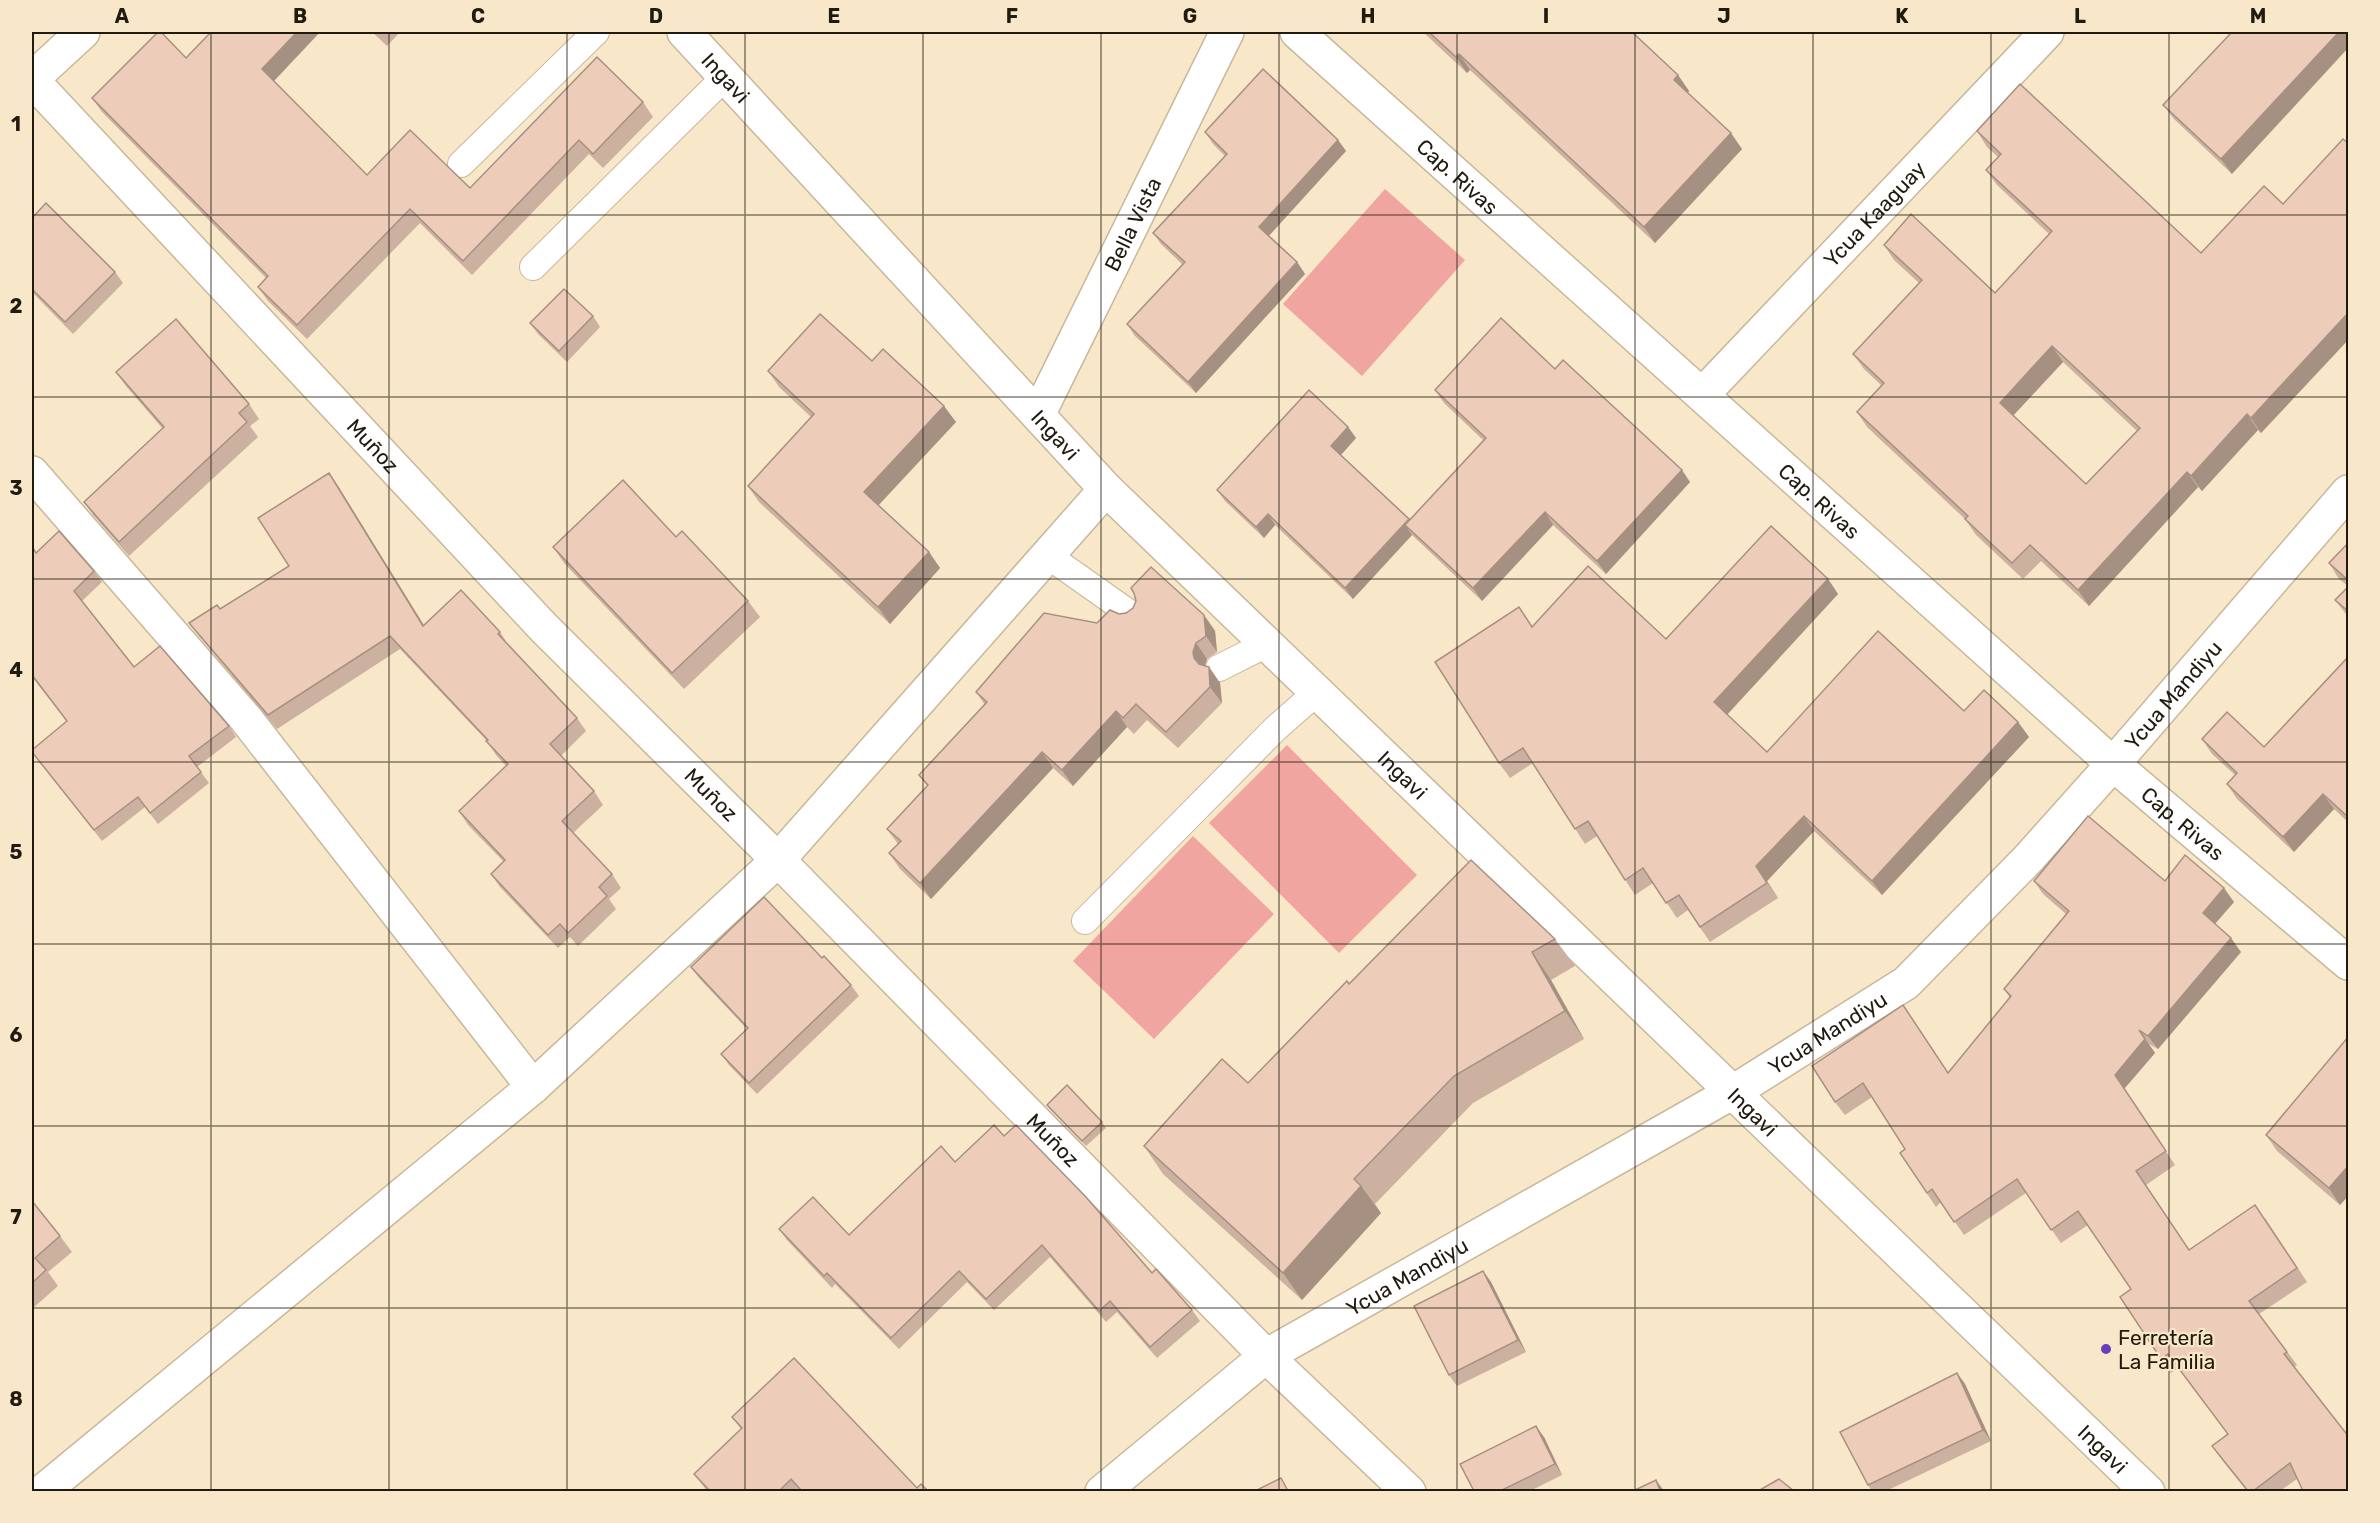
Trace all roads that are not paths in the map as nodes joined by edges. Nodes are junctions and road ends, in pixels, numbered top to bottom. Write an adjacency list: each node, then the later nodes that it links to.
1 (83, 32): 8 (street)
2 (596, 32): 9 (lane)
3 (684, 32): 7 (street, Ingavi)
4 (1227, 32): 12 (street, Bella Vista)
5 (1297, 32): 11 (street, Cap. Rivas)
6 (2047, 32): 11 (street, Ycua Kaaguay)
7 (726, 76): 10 (lane); 12 (street, Ingavi)
8 (32, 80): 22 (street, Muñoz)
9 (461, 164)
10 (533, 267)
11 (1702, 395): 21 (street, Cap. Rivas)
12 (1038, 416): 14 (street, Ingavi)
13 (32, 473): 25 (street)
14 (1106, 489): 16 (street); 18 (street, Ingavi)
15 (2349, 492): 21 (street, Ycua Mandiyu)
16 (1047, 555): 17 (lane); 22 (street)
17 (1132, 615)
18 (1267, 644): 19 (lane); 20 (street, Ingavi)
19 (1219, 668)
20 (1317, 692): 23 (lane); 26 (street, Ingavi)
21 (2113, 764): 24 (street, Cap. Rivas); 26 (street, Ycua Mandiyu)
22 (778, 860): 25 (street); 27 (street, Muñoz)
23 (1085, 921)
24 (2349, 963)
25 (533, 1088): 28 (street)
26 (1733, 1092): 27 (street, Ycua Mandiyu); 31 (street, Ingavi)
27 (1266, 1356): 29 (street, Ycua Mandiyu); 30 (street, Muñoz)
28 (42, 1491)
29 (1102, 1491)
30 (1409, 1491)
31 (2148, 1491)

